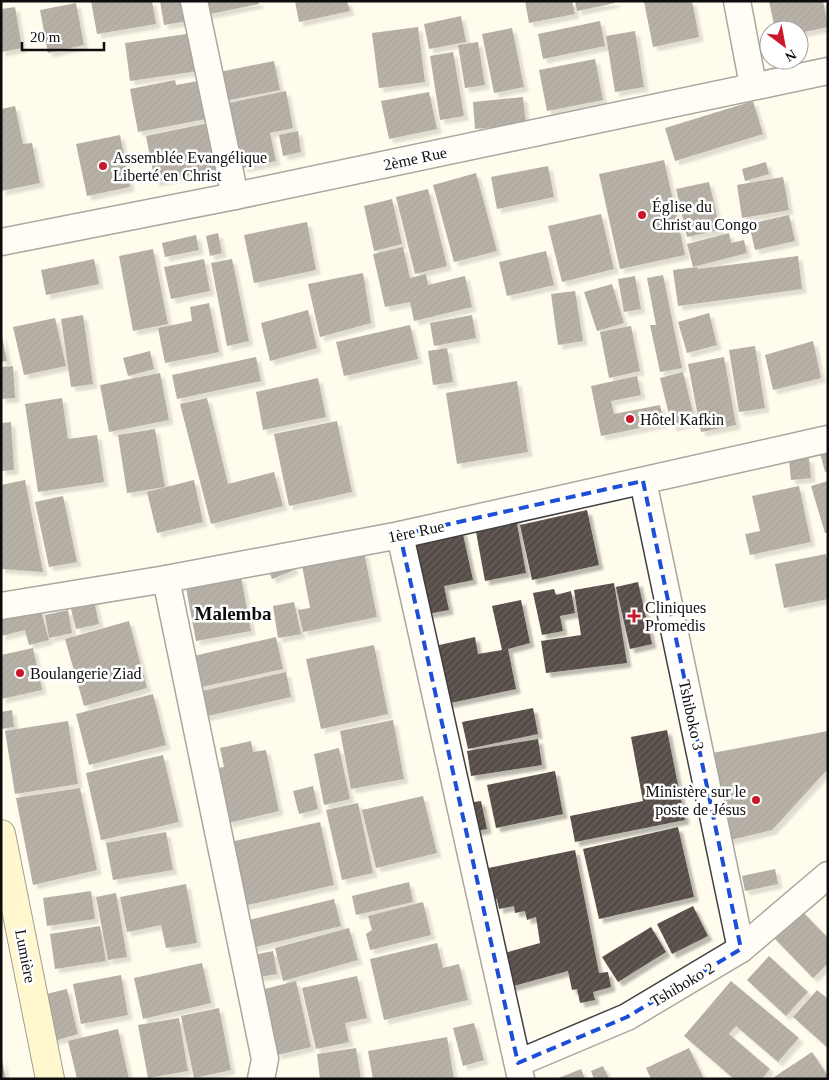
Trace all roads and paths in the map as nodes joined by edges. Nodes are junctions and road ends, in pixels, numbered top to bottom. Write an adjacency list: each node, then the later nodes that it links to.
1 (194, 1): 5 (street)
2 (737, 1): 4 (street)
3 (828, 71): 4 (street, 2ème Rue)
4 (753, 85): 5 (street, 2ème Rue)
5 (235, 196): 6 (street, 2ème Rue)
6 (1, 242)
7 (828, 439): 8 (street, 1ère Rue)
8 (643, 482): 9 (street, 1ère Rue); 14 (street, Tshiboko 3)
9 (400, 535): 10 (street, 1ère Rue); 15 (street)
10 (166, 579): 11 (street, 1ère Rue); 17 (street)
11 (1, 606)
12 (1, 834): 16 (street, Lumière)
13 (828, 875): 14 (street, Tshiboko 2)
14 (741, 949): 15 (street, Tshiboko 2)
15 (520, 1071)
16 (50, 1079)
17 (262, 1079)

